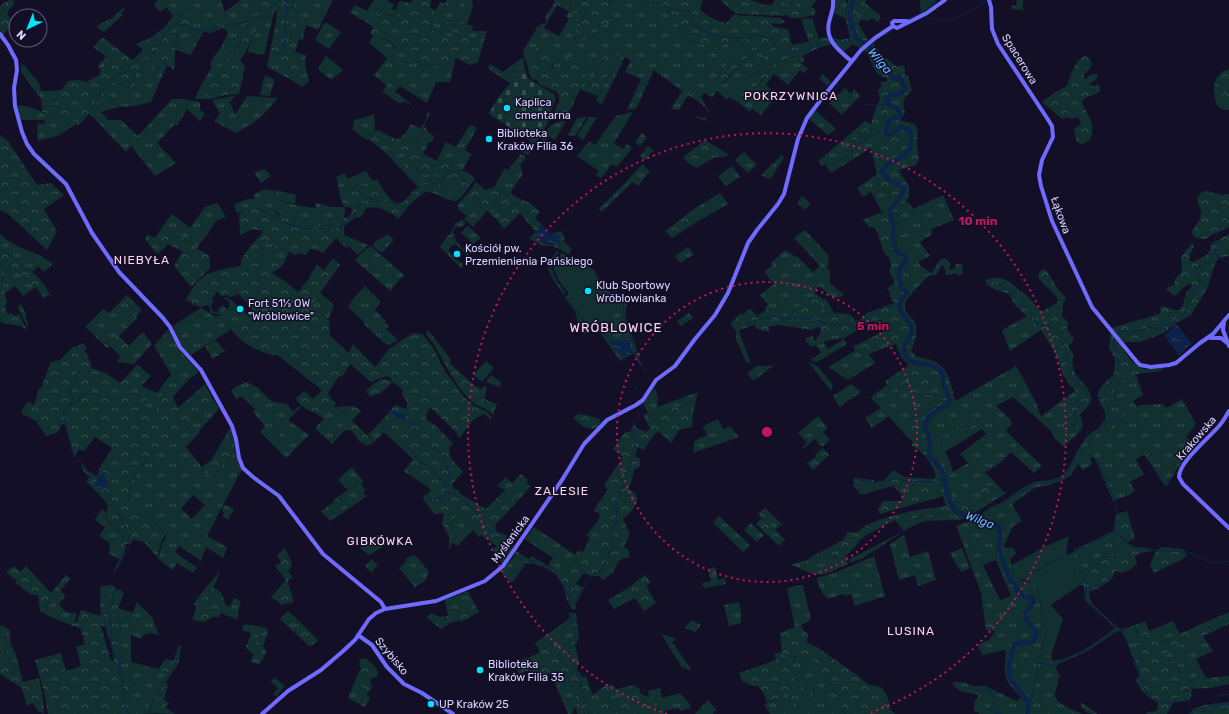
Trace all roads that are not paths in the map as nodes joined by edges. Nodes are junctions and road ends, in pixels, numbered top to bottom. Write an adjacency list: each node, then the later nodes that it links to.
1 (833, 0): 5 (street)
2 (945, 0): 5 (street, Myślenicka)
3 (989, 0): 6 (street, Spacerowa)
4 (0, 34): 12 (street)
5 (851, 61): 12 (street, Myślenicka)
6 (1036, 103): 8 (street, Łąkowa)
7 (1229, 315): 8 (street)
8 (1220, 333): 9 (street)
9 (1228, 344)
10 (1229, 411): 11 (street, Krakowska)
11 (1229, 528)
12 (384, 609): 13 (street)
13 (358, 635): 14 (street); 15 (street, Szybisko)
14 (262, 714)
15 (453, 714)

